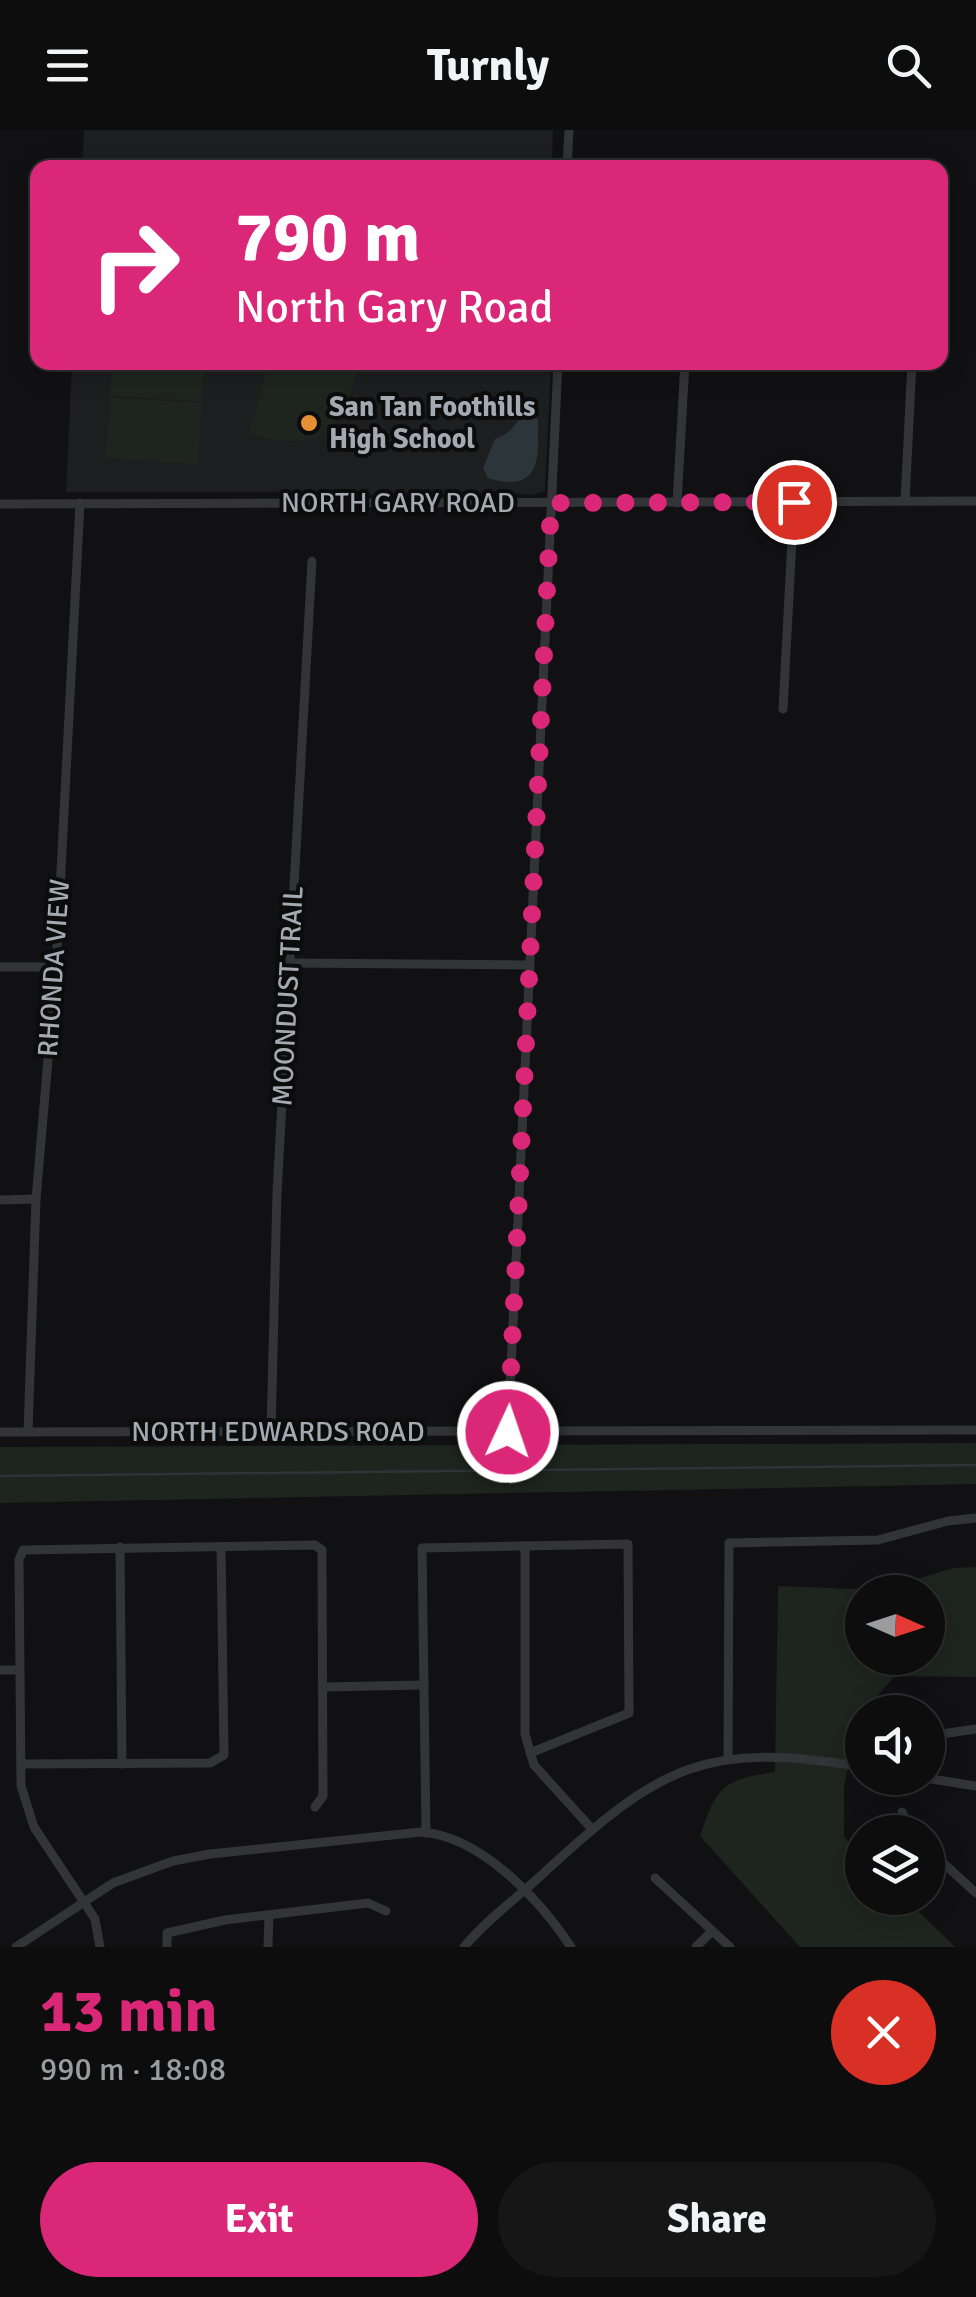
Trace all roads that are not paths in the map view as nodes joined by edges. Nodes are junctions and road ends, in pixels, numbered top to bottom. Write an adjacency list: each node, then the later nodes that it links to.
1 (569, 130): 2 (street)
2 (567, 160)
3 (558, 370): 9 (street)
4 (685, 370): 10 (street)
5 (912, 370): 6 (street)
6 (905, 501): 7 (street, NORTH GARY ROAD); 8 (street, NORTH GARY ROAD)
7 (976, 501)
8 (794, 502): 10 (street, NORTH GARY ROAD); 14 (street)
9 (551, 503): 10 (street, NORTH GARY ROAD); 12 (street, NORTH GARY ROAD); 16 (street)
10 (677, 503)
11 (0, 504): 12 (street, NORTH GARY ROAD)
12 (80, 504): 18 (street, RHONDA VIEW)
13 (312, 561): 15 (street, MOONDUST TRAIL)
14 (783, 709)
15 (290, 964): 16 (street); 22 (street, MOONDUST TRAIL)
16 (530, 965): 25 (street)
17 (0, 967): 18 (street)
18 (56, 967): 20 (street, RHONDA VIEW)
19 (0, 1200): 20 (street)
20 (36, 1200): 24 (street, RHONDA VIEW)
21 (976, 1430): 25 (street, NORTH EDWARDS ROAD)
22 (271, 1431): 24 (street, NORTH EDWARDS ROAD); 25 (street, NORTH EDWARDS ROAD)
23 (0, 1432): 24 (street, NORTH EDWARDS ROAD)
24 (28, 1432)
25 (508, 1432)
26 (976, 1518): 37 (street)
27 (525, 1546): 33 (street); 36 (street); 36 (street)
28 (221, 1547): 29 (street); 32 (street); 39 (street)
29 (120, 1548): 31 (street); 39 (street)
30 (0, 1670): 31 (street)
31 (19, 1670): 38 (street)
32 (324, 1686): 33 (street); 43 (street)
33 (424, 1686): 47 (street)
34 (976, 1729): 35 (street)
35 (945, 1734)
36 (530, 1754): 46 (street)
37 (728, 1759): 40 (street); 46 (street)
38 (21, 1764): 39 (street); 52 (street)
39 (122, 1764)
40 (845, 1765)
41 (945, 1781): 42 (street)
42 (976, 1786)
43 (315, 1807)
44 (902, 1812): 45 (street)
45 (903, 1815)
46 (592, 1829): 50 (street)
47 (426, 1833): 50 (street); 52 (street)
48 (945, 1865): 51 (street)
49 (655, 1878): 55 (street)
50 (525, 1888): 60 (street); 61 (street)
51 (976, 1894)
52 (82, 1901): 56 (street); 57 (street)
53 (386, 1911): 54 (street)
54 (268, 1915): 58 (street); 59 (street)
55 (712, 1931): 62 (street); 63 (street)
56 (16, 1947)
57 (100, 1947)
58 (166, 1947)
59 (268, 1947)
60 (464, 1947)
61 (571, 1947)
62 (696, 1947)
63 (730, 1947)

